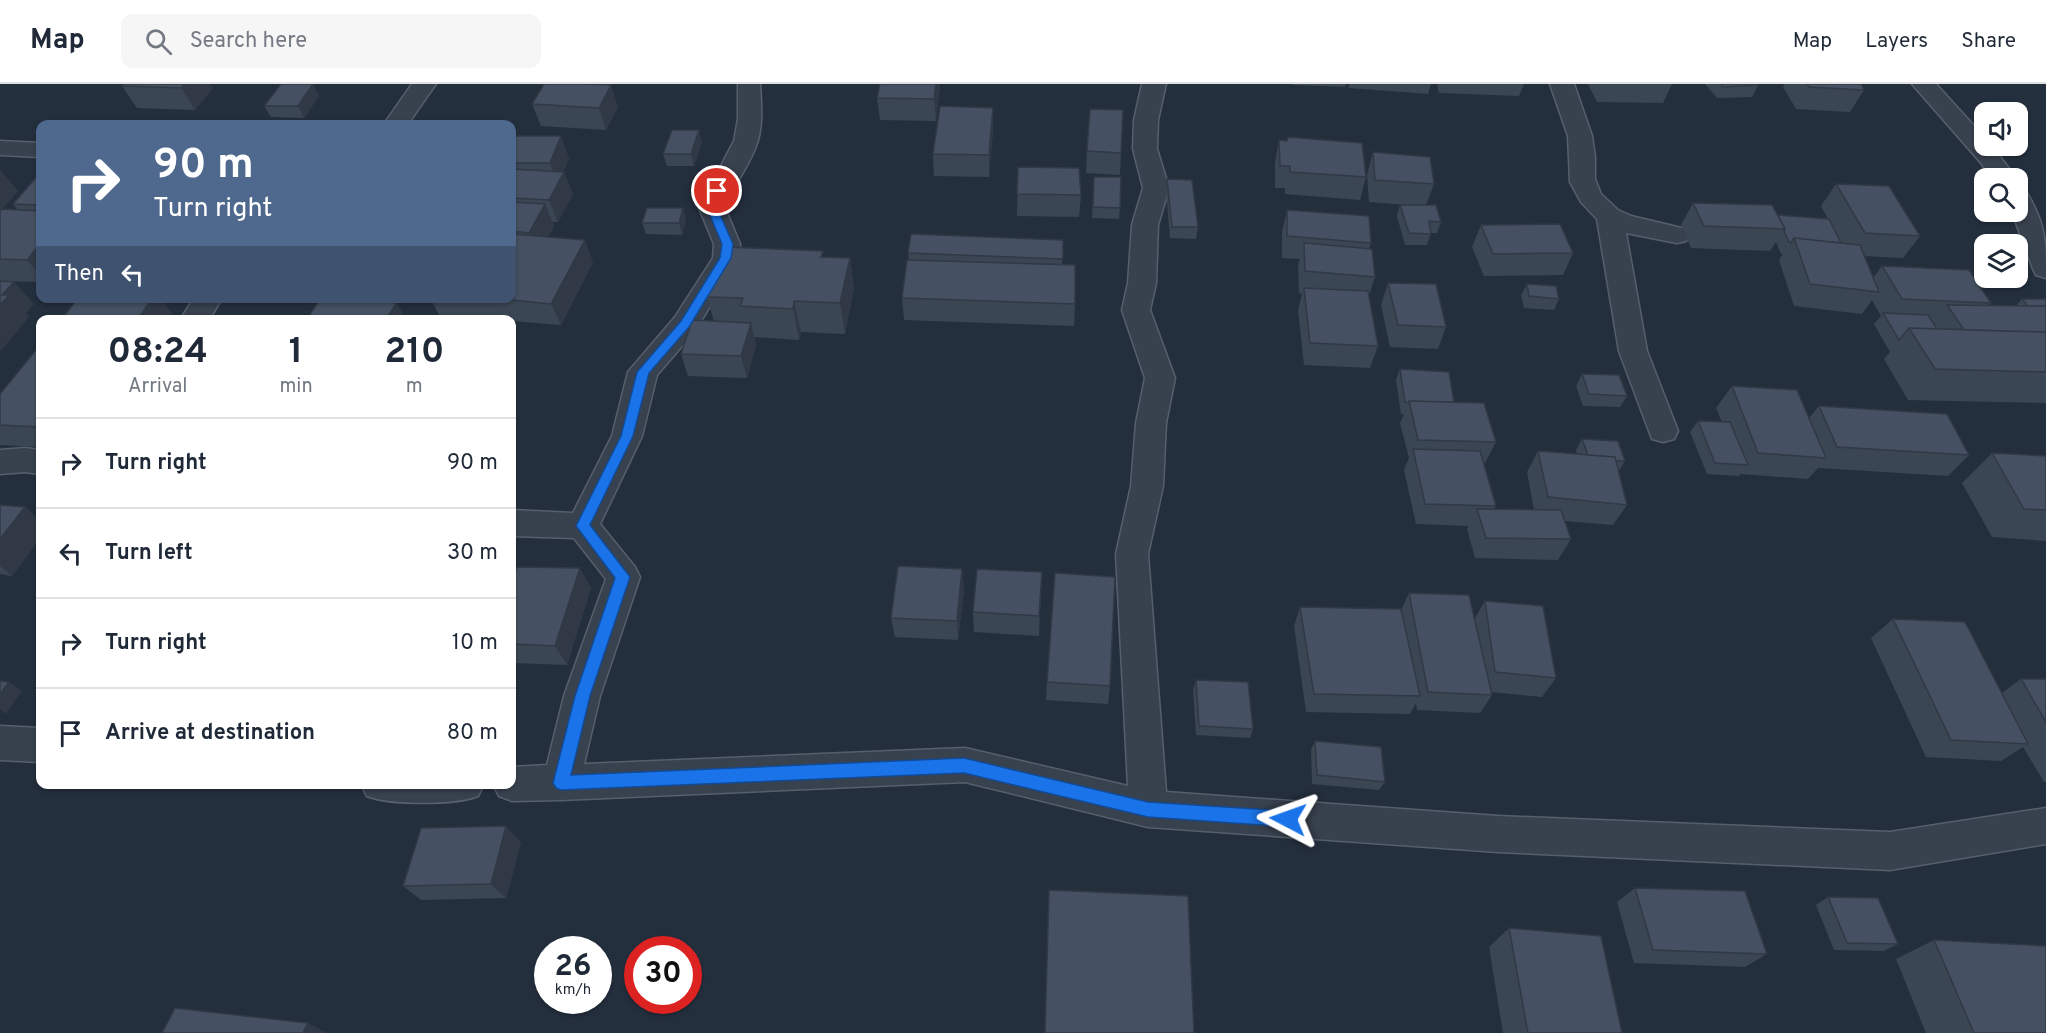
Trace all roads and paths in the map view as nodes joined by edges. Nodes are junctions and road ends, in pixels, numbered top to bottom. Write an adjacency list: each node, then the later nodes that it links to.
1 (424, 84): 6 (street)
2 (749, 84): 18 (street)
3 (1154, 84): 23 (street)
4 (1562, 84): 10 (street)
5 (1923, 84): 9 (street)
6 (399, 120)
7 (0, 148): 8 (street)
8 (36, 150)
9 (1997, 168)
10 (1610, 218): 12 (street); 14 (street)
11 (2028, 218): 13 (street)
12 (1677, 235)
13 (2046, 268)
14 (1663, 431)
15 (36, 461): 16 (street)
16 (0, 462)
17 (516, 523): 18 (street)
18 (583, 526): 21 (street)
19 (0, 742): 20 (street)
20 (36, 745)
21 (561, 783): 22 (street); 23 (street)
22 (516, 784)
23 (1148, 809): 24 (street)
24 (2046, 826)

